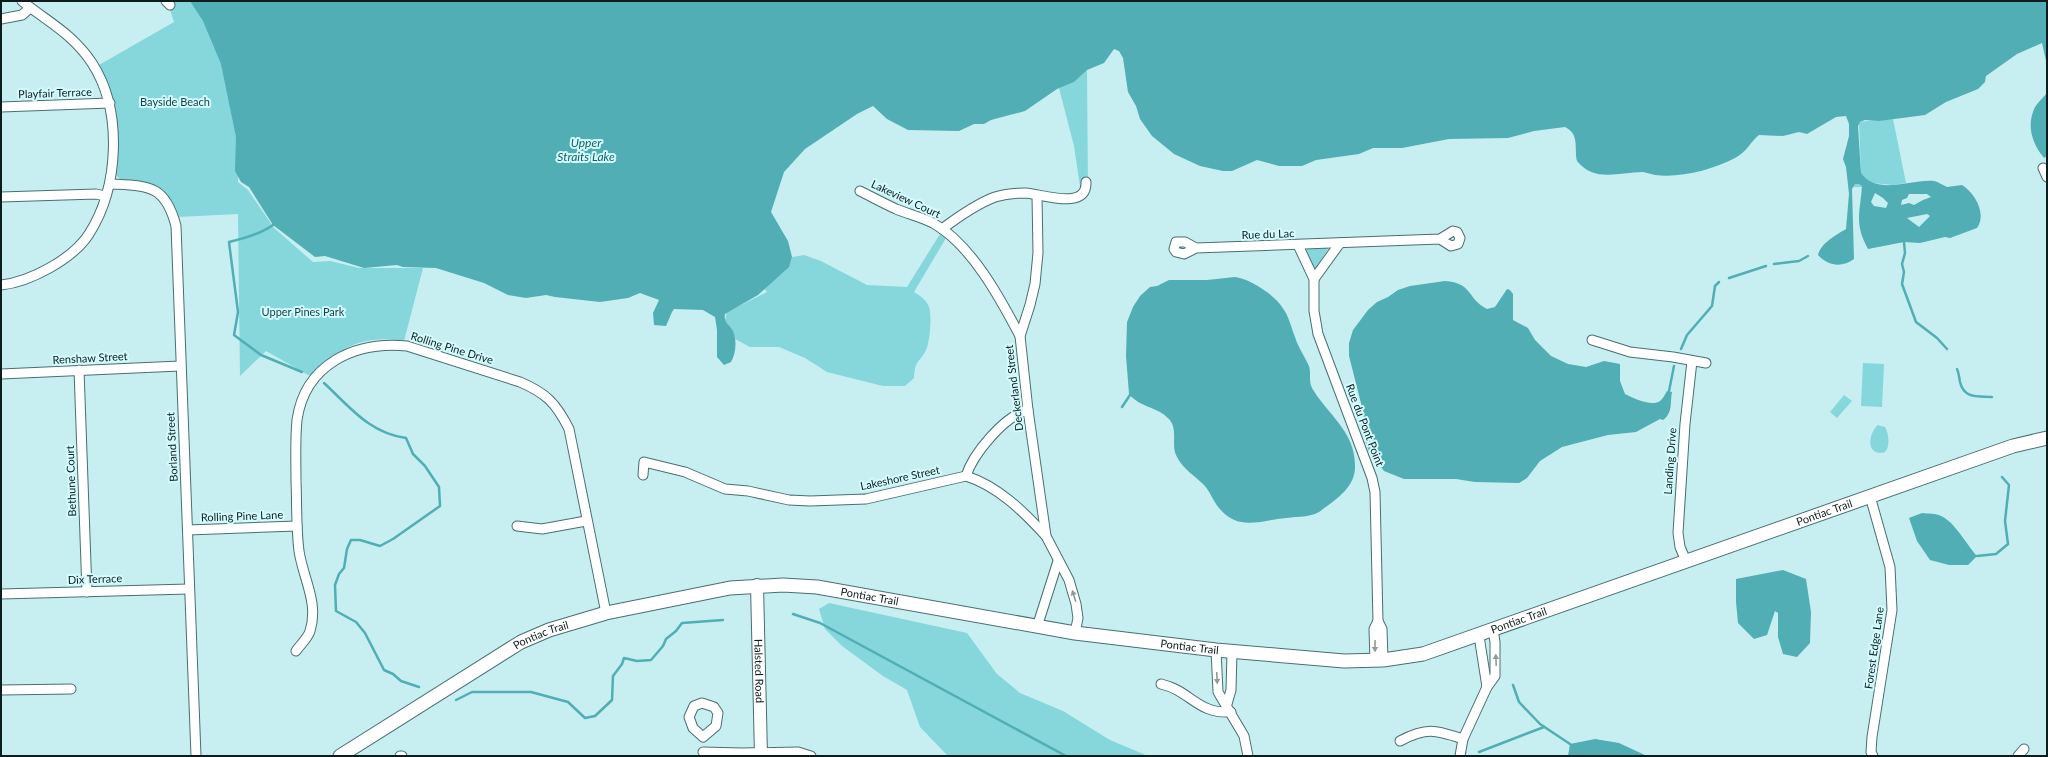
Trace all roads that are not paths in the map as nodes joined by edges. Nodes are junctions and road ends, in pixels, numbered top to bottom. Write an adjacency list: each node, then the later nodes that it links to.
1 (22, 1): 2 (street)
2 (30, 8): 3 (street); 4 (street)
3 (1, 19)
4 (110, 103): 5 (street, Playfair Terrace); 7 (street)
5 (1, 107)
6 (1086, 182): 10 (street)
7 (110, 184): 9 (street); 23 (street, Borland Street)
8 (860, 191): 12 (street, Lakeview Court)
9 (105, 196): 11 (street); 18 (street)
10 (1037, 196): 12 (street); 19 (street, Deckerland Street)
11 (1, 197)
12 (942, 229): 19 (street)
13 (1440, 239): 14 (street, Rue du Lac)
14 (1340, 243): 15 (street, Rue du Lac); 17 (street)
15 (1298, 245): 16 (street, Rue du Lac); 17 (street, Rue du Pont Point)
16 (1196, 248)
17 (1314, 280): 50 (street, Rue du Pont Point)
18 (1, 285)
19 (1020, 336): 26 (street, Deckerland Street)
20 (1592, 340): 21 (street)
21 (1692, 361): 22 (street); 37 (street, Landing Drive)
22 (1706, 363)
23 (180, 366): 24 (street, Renshaw Street); 34 (street, Borland Street)
24 (79, 370): 25 (street, Renshaw Street); 40 (street, Bethune Court)
25 (1, 374)
26 (1028, 410): 29 (street); 35 (street, Deckerland Street)
27 (2047, 438): 30 (main road, Pontiac Trail)
28 (643, 475): 29 (street, Lakeshore Street)
29 (966, 476): 35 (street)
30 (1870, 496): 37 (main road, Pontiac Trail); 66 (street, Forest Edge Lane)
31 (586, 521): 32 (street, Rolling Pine Drive); 33 (street); 42 (street, Rolling Pine Drive)
32 (297, 526): 34 (street, Rolling Pine Lane); 48 (street, Rolling Pine Drive)
33 (517, 526)
34 (188, 530): 39 (street, Borland Street)
35 (1046, 536): 36 (street, Deckerland Street)
36 (1058, 561): 43 (street); 45 (street, Deckerland Street, one-way to 36)
37 (1686, 561): 44 (main road, Pontiac Trail)
38 (757, 586): 42 (main road, Pontiac Trail); 43 (main road, Pontiac Trail); 60 (street, Halsted Road)
39 (189, 589): 40 (street, Dix Terrace); 61 (street, Borland Street)
40 (87, 592): 41 (street, Dix Terrace)
41 (1, 594)
42 (606, 613): 62 (main road, Pontiac Trail)
43 (1037, 627): 45 (main road, Pontiac Trail)
44 (1493, 630): 46 (main road, Pontiac Trail); 52 (street, one-way to 44)
45 (1075, 633): 47 (main road, Pontiac Trail)
46 (1479, 636): 50 (main road, Pontiac Trail); 52 (street)
47 (1216, 650): 49 (main road, Pontiac Trail); 55 (street, one-way to 55)
48 (296, 651)
49 (1232, 652): 50 (main road, Pontiac Trail); 55 (street)
50 (1379, 661)
51 (1161, 684): 55 (street)
52 (1487, 687): 57 (street)
53 (71, 689): 54 (street)
54 (1, 690)
55 (1229, 708): 64 (street)
56 (703, 737): 59 (street)
57 (1463, 739): 58 (street); 65 (street)
58 (1400, 741)
59 (702, 754): 60 (street)
60 (761, 754): 63 (street)
61 (196, 756)
62 (340, 756)
63 (811, 756)
64 (1248, 756)
65 (1460, 756)
66 (1873, 756)

